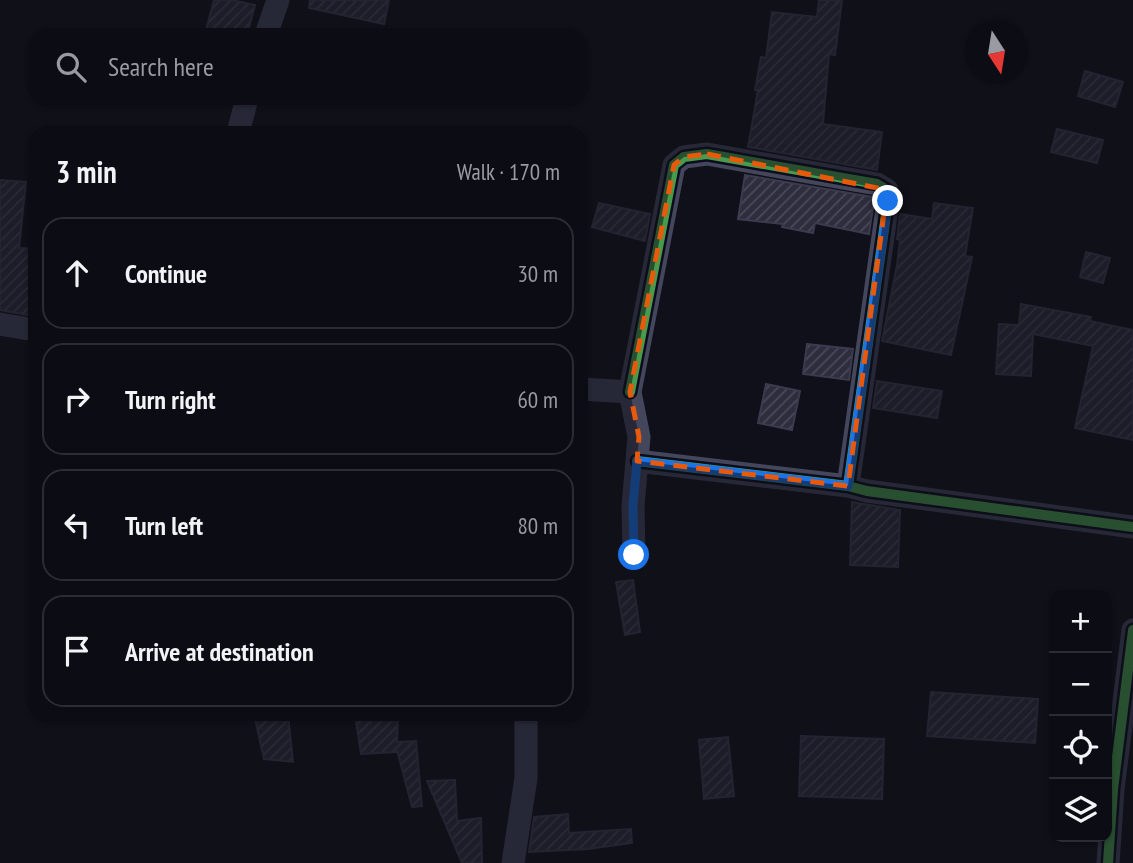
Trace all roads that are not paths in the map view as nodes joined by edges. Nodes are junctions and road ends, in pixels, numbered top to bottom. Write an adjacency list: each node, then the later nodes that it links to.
1 (278, 0): 2 (street)
2 (269, 28)
3 (245, 105): 4 (street)
4 (240, 126)
5 (0, 324): 6 (street)
6 (28, 329)
7 (588, 389): 8 (street)
8 (630, 392): 9 (street); 10 (street)
9 (637, 461): 10 (street); 12 (street)
10 (848, 486): 11 (street)
11 (1133, 527)
12 (634, 555)
13 (1133, 630): 16 (street)
14 (526, 721): 15 (street)
15 (513, 863)
16 (1108, 863)

